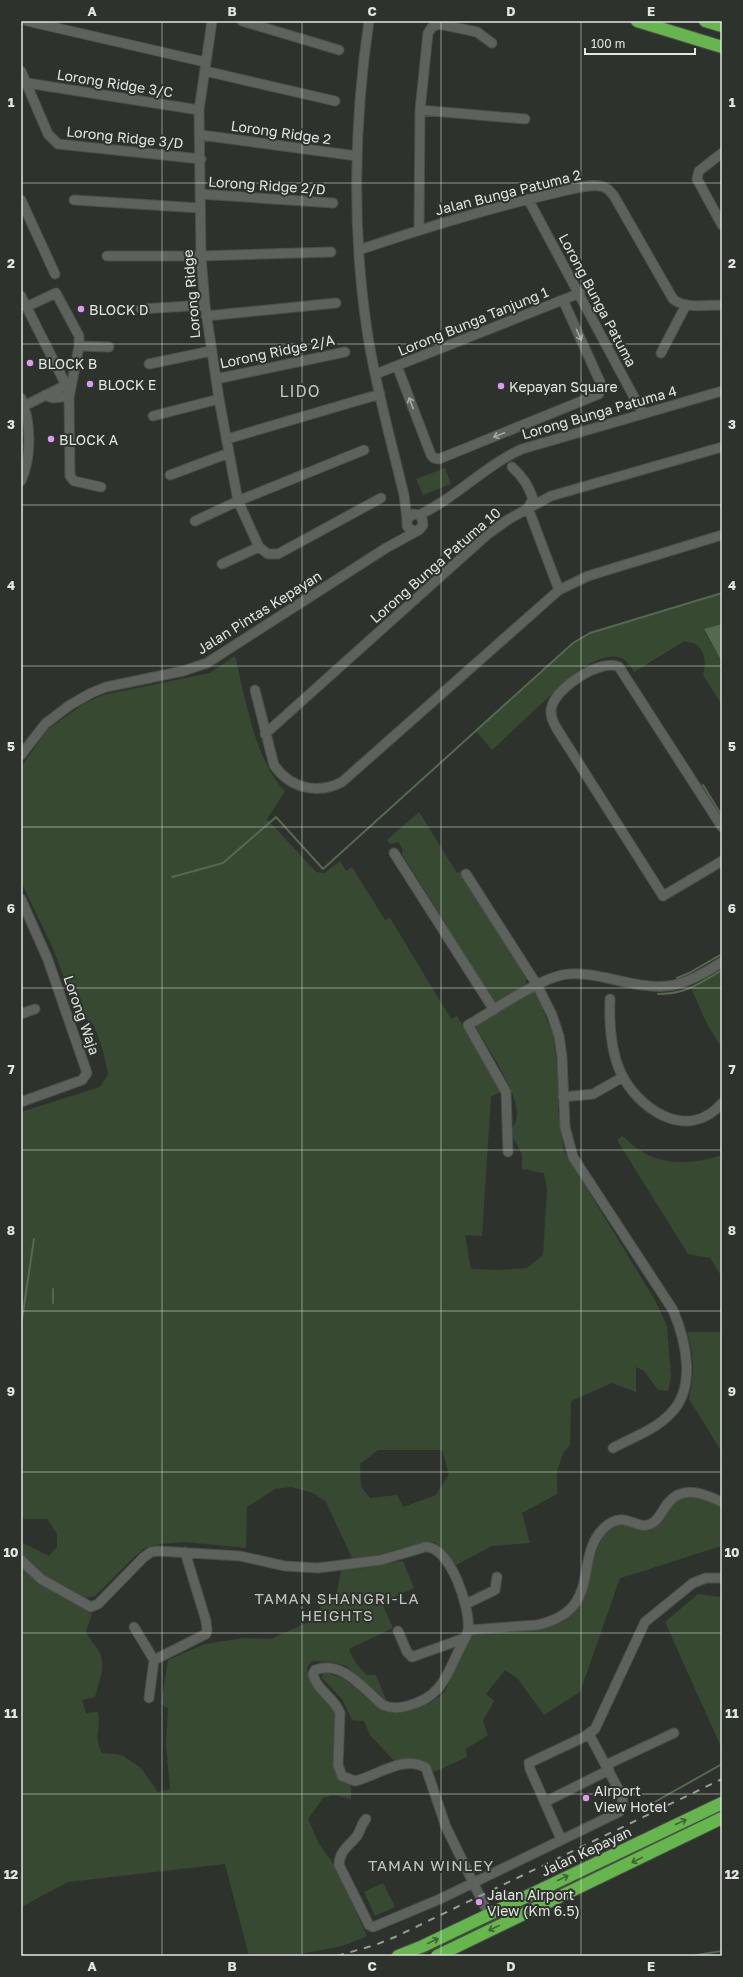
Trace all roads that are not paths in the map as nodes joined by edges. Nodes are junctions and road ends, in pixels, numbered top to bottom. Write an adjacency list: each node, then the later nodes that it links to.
1 (27, 21): 11 (street)
2 (212, 21): 11 (street, Lorong Ridge)
3 (242, 21): 10 (street)
4 (368, 21): 20 (street)
5 (637, 21): 9 (highway)
6 (705, 21): 7 (highway)
7 (722, 26)
8 (492, 43): 16 (street)
9 (722, 47)
10 (339, 50)
11 (205, 67): 14 (street); 15 (street, Lorong Ridge)
12 (21, 71): 13 (street, Lorong Ridge 3/D)
13 (27, 83): 15 (street, Lorong Ridge 3/C); 21 (street, Lorong Ridge 3/D)
14 (335, 102)
15 (199, 110): 18 (street, Lorong Ridge)
16 (420, 110): 17 (street); 30 (street)
17 (525, 119)
18 (201, 135): 20 (street, Lorong Ridge 2); 21 (street, Lorong Ridge)
19 (722, 153): 29 (street)
20 (357, 156): 31 (street)
21 (201, 159): 22 (street, Lorong Ridge)
22 (200, 194): 26 (street, Lorong Ridge 2/D); 27 (street, Lorong Ridge)
23 (528, 199): 30 (street, Jalan Bunga Patuma 2); 36 (street, Lorong Bunga Patuma); 41 (street, Jalan Bunga Patuma 2)
24 (21, 200): 28 (street)
25 (74, 200): 27 (street)
26 (333, 203)
27 (200, 208): 34 (street, Lorong Ridge)
28 (24, 216): 35 (street)
29 (722, 225)
30 (419, 230): 31 (street, Jalan Bunga Patuma 2)
31 (360, 250): 53 (street)
32 (332, 252): 34 (street)
33 (107, 256): 34 (street)
34 (201, 256): 40 (street, Lorong Ridge)
35 (55, 274)
36 (580, 293): 38 (street, Lorong Bunga Tanjung 1); 62 (street, Lorong Bunga Patuma)
37 (21, 296): 43 (street)
38 (563, 300): 52 (street, Lorong Bunga Tanjung 1); 52 (street, one-way to 52)
39 (336, 303): 45 (street)
40 (205, 305): 44 (street); 45 (street, Lorong Ridge)
41 (686, 305): 42 (street); 50 (street)
42 (722, 305)
43 (26, 307): 46 (street); 55 (street)
44 (141, 309)
45 (206, 316): 48 (street, Lorong Ridge)
46 (79, 346): 47 (street); 59 (street)
47 (109, 347)
48 (211, 351): 51 (street); 54 (street, Lorong Ridge)
49 (345, 352): 54 (street, Lorong Ridge 2/A)
50 (661, 353)
51 (149, 364)
52 (397, 366): 53 (street, Lorong Bunga Tanjung 1)
53 (376, 374): 57 (street)
54 (216, 379): 60 (street, Lorong Ridge)
55 (66, 385): 58 (street); 59 (street)
56 (722, 391): 62 (street, Lorong Bunga Patuma 4)
57 (380, 394): 64 (street); 76 (street)
58 (45, 395): 59 (street); 61 (street)
59 (69, 397): 71 (street)
60 (219, 399): 63 (street); 64 (street, Lorong Ridge)
61 (23, 402): 70 (street)
62 (643, 414): 73 (street, Lorong Bunga Patuma 4)
63 (153, 416)
64 (227, 439): 67 (street, Lorong Ridge)
65 (722, 448): 75 (street, Lorong Bunga Patuma 10)
66 (364, 450): 74 (street)
67 (229, 453): 69 (street); 74 (street, Lorong Ridge)
68 (512, 467): 75 (street)
69 (170, 475)
70 (21, 481)
71 (101, 487)
72 (381, 498): 80 (street, Lorong Ridge)
73 (449, 498): 76 (street); 78 (street, Jalan Pintas Kepayan)
74 (238, 501): 77 (street); 80 (street, Lorong Ridge)
75 (528, 508): 83 (street); 85 (street, Lorong Bunga Patuma 10)
76 (412, 518): 78 (street); 78 (street); 81 (street, Jalan Pintas Kepayan)
77 (195, 522)
78 (420, 529): 81 (street, Jalan Pintas Kepayan)
79 (722, 535): 83 (street)
80 (259, 547): 82 (street)
81 (386, 548): 86 (street, Jalan Pintas Kepayan)
82 (222, 564)
83 (559, 590): 85 (street)
84 (255, 690): 85 (street)
85 (265, 734)
86 (21, 755)
87 (722, 827): 89 (street)
88 (394, 853): 96 (street)
89 (722, 861)
90 (466, 874): 93 (street)
91 (21, 899): 100 (street, Lorong Waja)
92 (722, 962): 93 (street)
93 (537, 985): 96 (street); 99 (street)
94 (610, 999): 98 (street)
95 (35, 1009): 97 (street)
96 (494, 1010): 102 (street)
97 (21, 1014)
98 (623, 1077): 99 (street); 101 (street)
99 (563, 1096): 103 (street)
100 (21, 1102)
101 (722, 1103)
102 (508, 1152)
103 (612, 1448)
104 (722, 1502): 112 (street)
105 (185, 1552): 106 (street); 109 (street); 113 (street)
106 (21, 1560)
107 (497, 1577): 109 (street)
108 (722, 1578): 115 (street)
109 (466, 1604): 112 (street)
110 (134, 1627): 113 (street)
111 (398, 1631): 112 (street)
112 (466, 1634): 123 (street)
113 (154, 1660): 114 (street)
114 (149, 1698)
115 (590, 1734): 117 (street); 118 (street)
116 (674, 1734): 117 (street)
117 (608, 1767): 118 (street); 122 (street)
118 (545, 1802): 122 (street)
119 (722, 1803): 124 (highway, Jalan Kepayan, one-way to 119)
120 (722, 1818): 126 (highway, Jalan Kepayan, one-way to 126)
121 (366, 1819): 123 (street)
122 (561, 1839): 123 (street)
123 (472, 1882): 124 (street)
124 (488, 1913): 125 (highway, Jalan Kepayan, one-way to 124)
125 (398, 1956)
126 (436, 1956)

